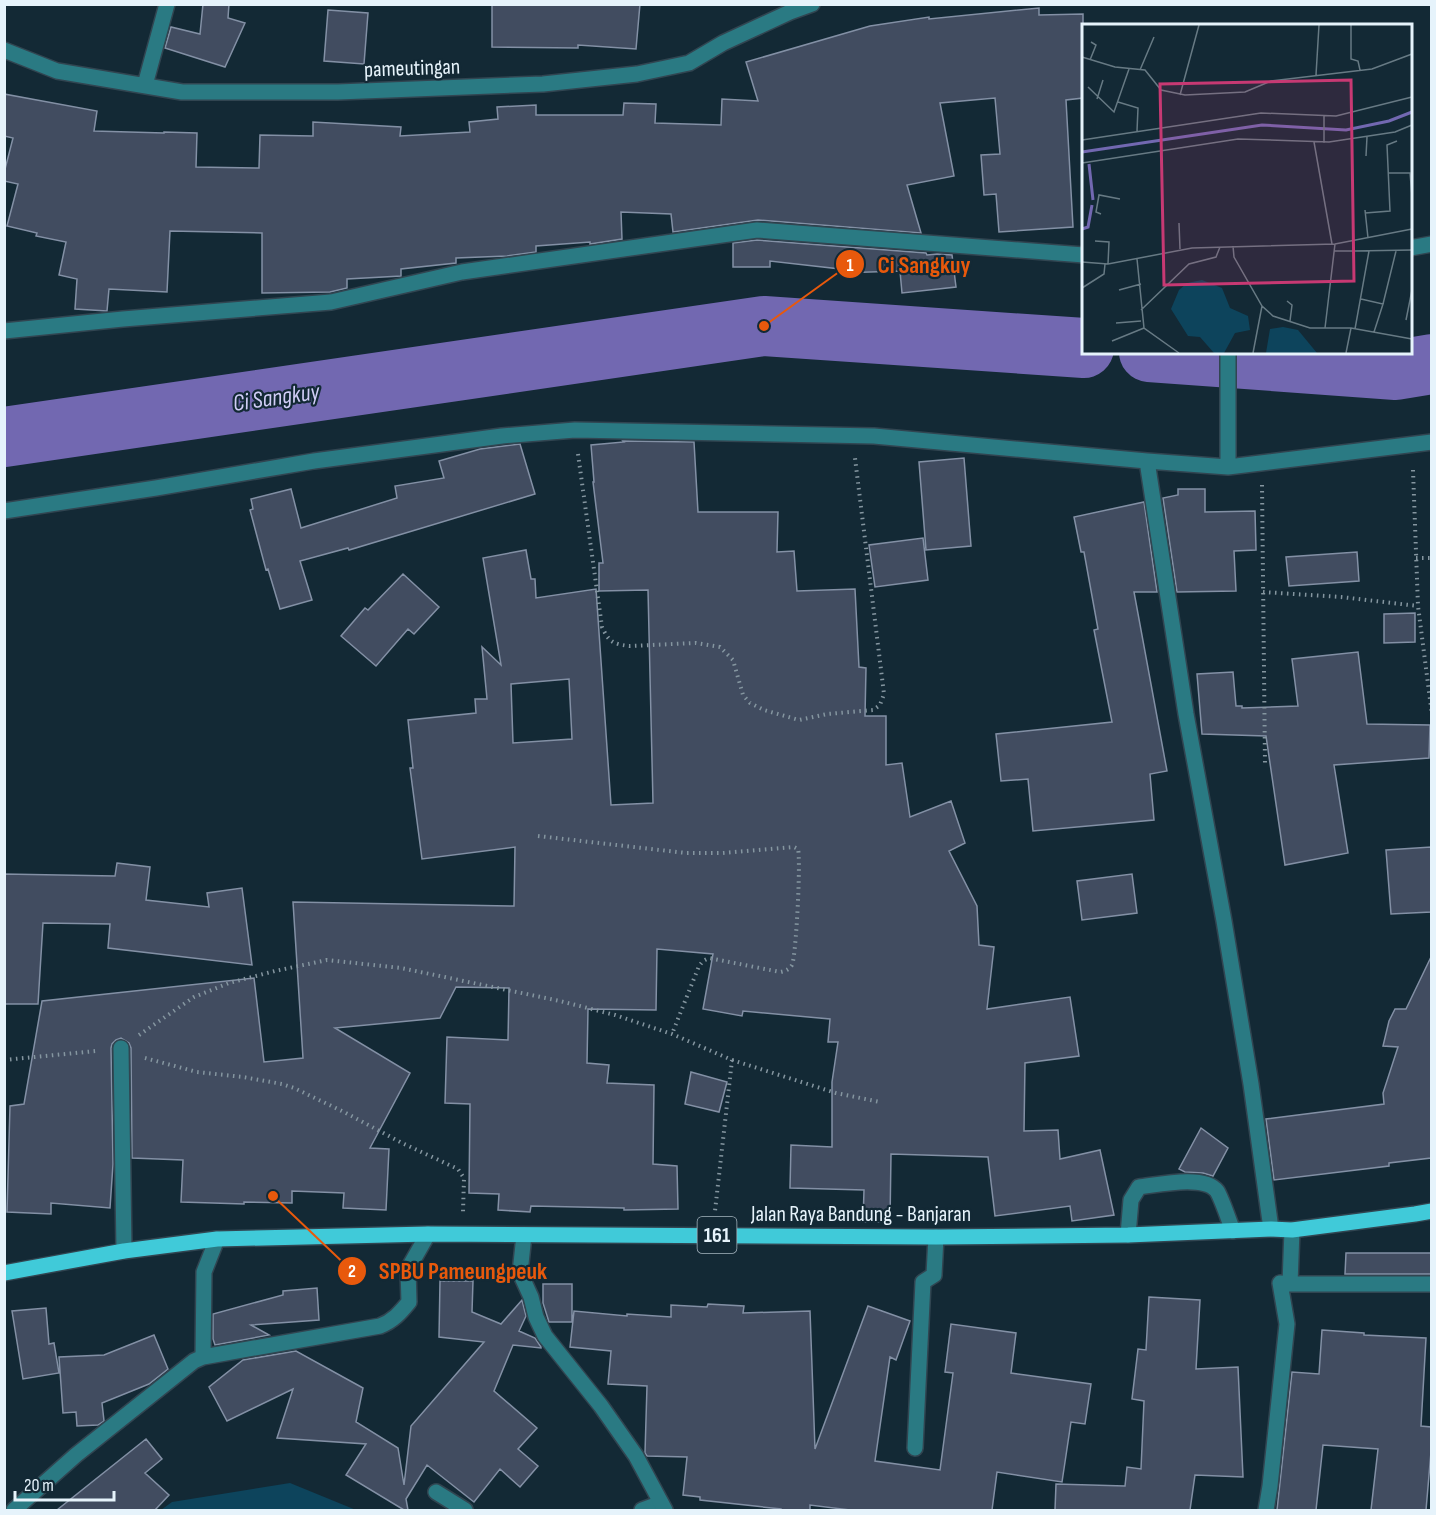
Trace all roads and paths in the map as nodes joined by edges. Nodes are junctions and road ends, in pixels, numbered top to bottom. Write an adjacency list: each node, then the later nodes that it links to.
1 (167, 4): 4 (street)
2 (812, 4): 4 (street, pameutingan)
3 (4, 50): 4 (street, pameutingan)
4 (145, 85)
5 (1431, 244): 6 (street)
6 (1412, 248)
7 (1082, 255): 8 (street)
8 (4, 331)
9 (1228, 354): 16 (street)
10 (575, 430): 11 (street); 11 (path); 17 (street)
11 (852, 436): 14 (street)
12 (1431, 442): 13 (street)
13 (1412, 445): 15 (street); 18 (path)
14 (1147, 461): 16 (street); 31 (street)
15 (1262, 464): 16 (street); 20 (path)
16 (1228, 467)
17 (4, 511)
18 (1416, 558): 19 (path); 21 (path)
19 (1431, 558)
20 (1263, 592): 21 (path); 23 (path)
21 (1418, 606): 22 (path)
22 (1431, 715)
23 (1265, 764)
24 (538, 836): 25 (path)
25 (672, 1034): 26 (path); 28 (path)
26 (121, 1048): 27 (path); 35 (path); 41 (street)
27 (4, 1060)
28 (732, 1060): 29 (path); 37 (path)
29 (880, 1102)
30 (1431, 1211): 32 (main road, Jalan Raya Bandung - Banjaran / 161)
31 (1271, 1229): 32 (main road, Jalan Raya Bandung - Banjaran / 161); 33 (main road, Jalan Raya Bandung - Banjaran / 161)
32 (1292, 1230): 43 (street)
33 (1233, 1231): 38 (main road, Jalan Raya Bandung - Banjaran / 161); 38 (street)
34 (428, 1234): 35 (main road, Jalan Raya Bandung - Banjaran / 161); 40 (main road, Jalan Raya Bandung - Banjaran / 161); 45 (street)
35 (463, 1234): 36 (main road, Jalan Raya Bandung - Banjaran / 161)
36 (524, 1235): 37 (main road, Jalan Raya Bandung - Banjaran / 161); 48 (street)
37 (712, 1235): 39 (main road, Jalan Raya Bandung - Banjaran / 161)
38 (1128, 1235): 39 (main road, Jalan Raya Bandung - Banjaran / 161)
39 (936, 1237): 46 (street)
40 (217, 1239): 41 (main road, Jalan Raya Bandung - Banjaran / 161); 45 (street)
41 (124, 1251): 42 (main road, Jalan Raya Bandung - Banjaran / 161)
42 (4, 1273)
43 (1290, 1284): 44 (street); 52 (street)
44 (1431, 1284)
45 (203, 1357): 49 (street)
46 (915, 1448)
47 (436, 1492): 50 (street)
48 (663, 1507): 51 (street)
49 (14, 1510)
50 (465, 1510)
51 (642, 1510)
52 (1266, 1510)

